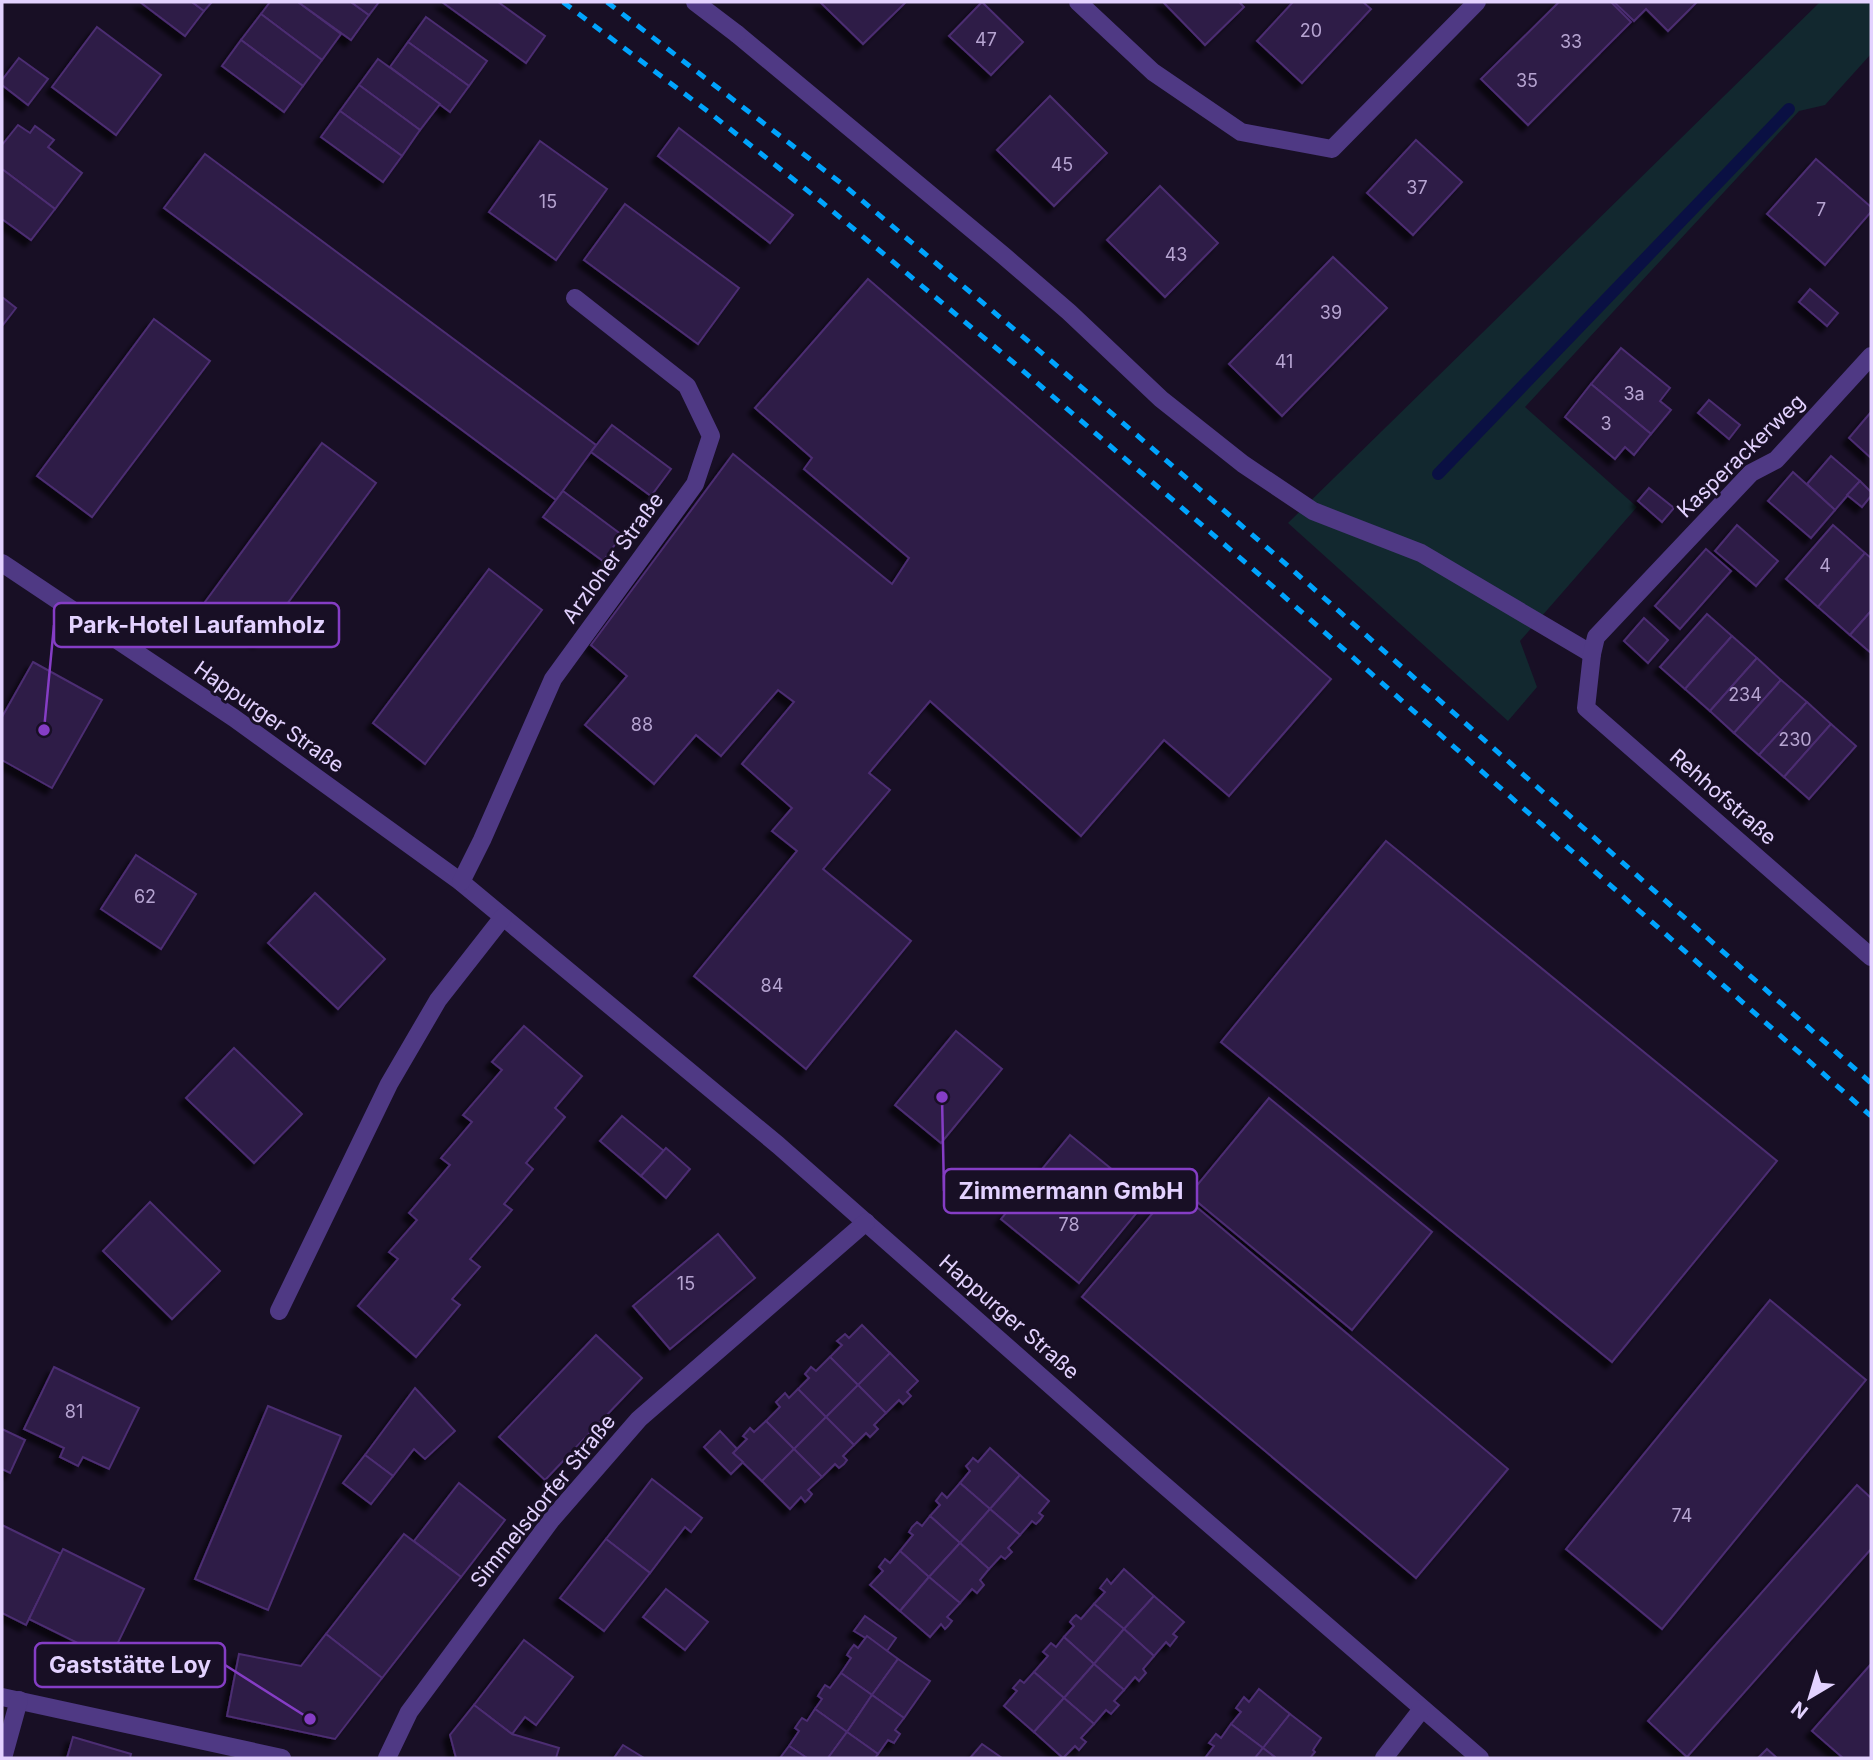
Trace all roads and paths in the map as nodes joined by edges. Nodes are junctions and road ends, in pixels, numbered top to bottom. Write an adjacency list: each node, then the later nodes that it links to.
1 (695, 2): 7 (street)
2 (1078, 2): 3 (street)
3 (1477, 2)
4 (575, 298): 8 (street, Arzloher Straße)
5 (1871, 356): 7 (street, Kasperackerweg)
6 (2, 563): 8 (street, Happurger Straße)
7 (1591, 654): 10 (street, Rehhofstraße)
8 (461, 881): 9 (street, Happurger Straße)
9 (503, 917): 11 (street, Happurger Straße); 12 (street)
10 (1871, 957)
11 (866, 1222): 14 (street, Happurger Straße); 17 (street, Simmelsdorfer Straße)
12 (279, 1311)
13 (10, 1699): 15 (street); 16 (street)
14 (1422, 1709): 18 (street); 19 (street, Happurger Straße)
15 (270, 1757)
16 (3, 1758)
17 (387, 1758)
18 (1384, 1758)
19 (1480, 1758)

